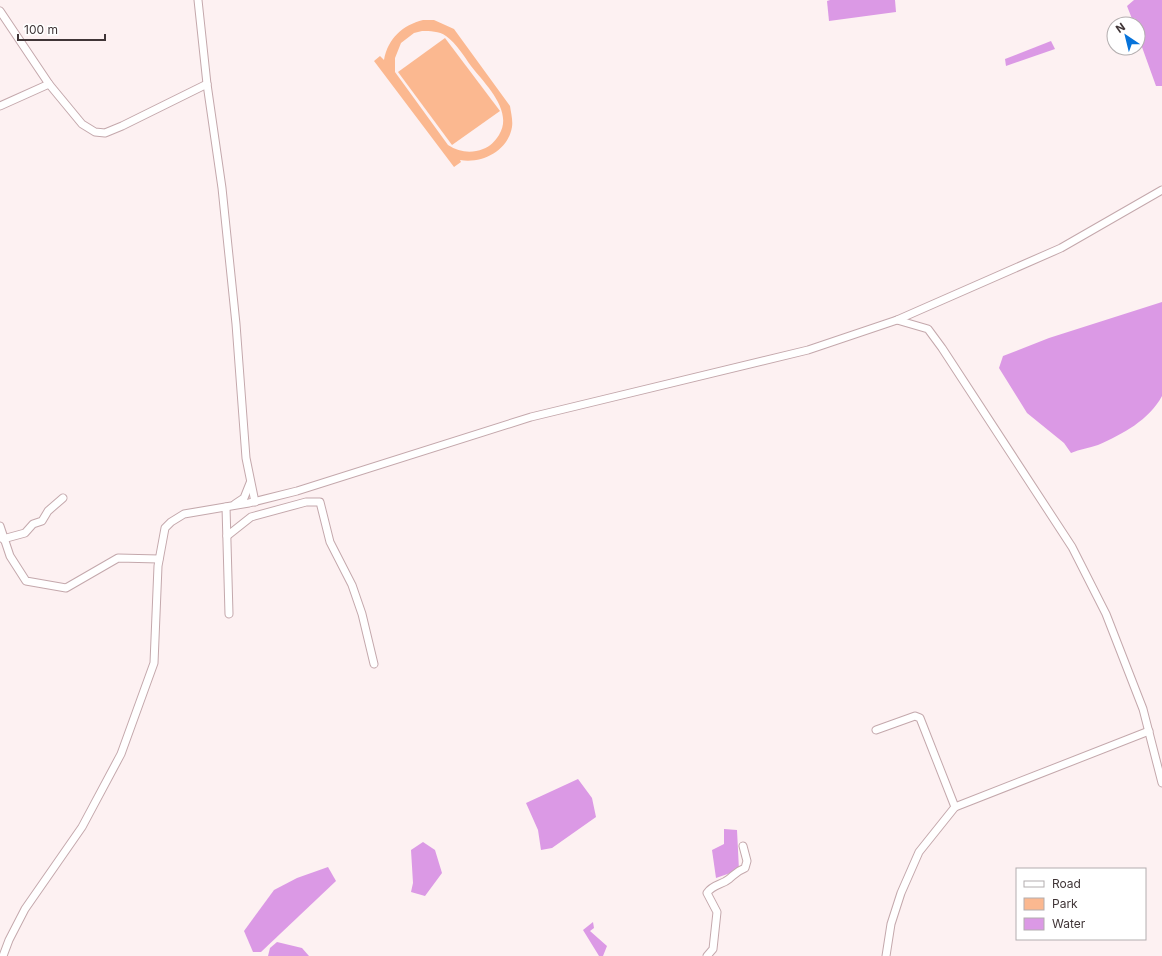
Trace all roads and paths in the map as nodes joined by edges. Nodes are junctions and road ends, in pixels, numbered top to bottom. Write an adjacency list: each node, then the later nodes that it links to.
1 (198, 0): 4 (street)
2 (0, 11): 3 (street)
3 (50, 84): 4 (street); 5 (street)
4 (207, 84): 8 (street)
5 (0, 106)
6 (1162, 190): 7 (street)
7 (897, 320): 10 (street); 19 (street)
8 (250, 477): 10 (street); 11 (street)
9 (63, 498): 14 (street)
10 (255, 502): 11 (street)
11 (229, 507): 13 (street); 15 (street)
12 (0, 526): 14 (street)
13 (227, 536): 16 (street); 17 (street)
14 (3, 539): 15 (street)
15 (159, 559): 23 (street)
16 (229, 614)
17 (374, 664)
18 (876, 730): 21 (street)
19 (1149, 731): 20 (street); 21 (street)
20 (1162, 784)
21 (955, 807): 25 (street)
22 (743, 846): 24 (street)
23 (3, 956)
24 (707, 956)
25 (886, 956)

